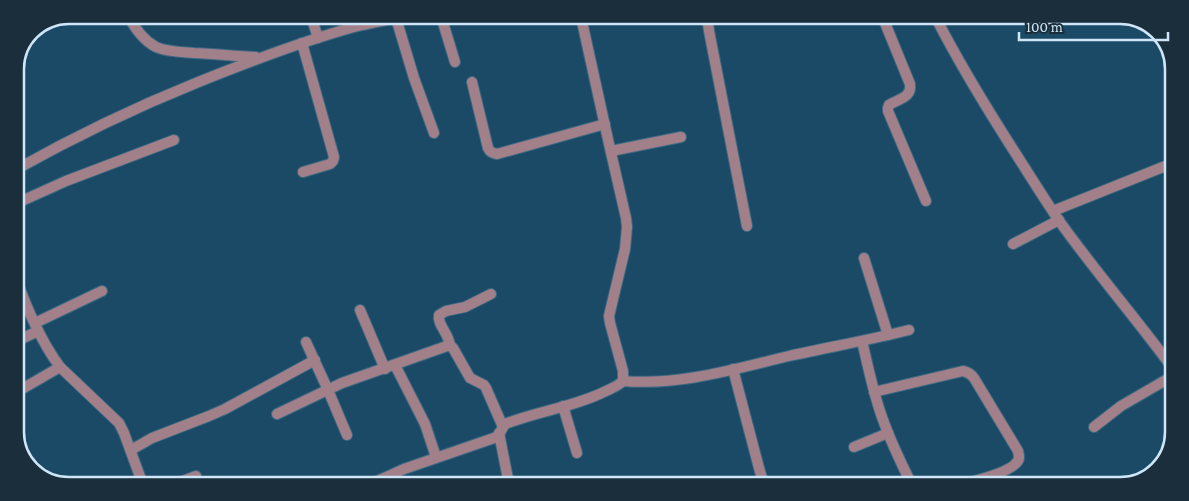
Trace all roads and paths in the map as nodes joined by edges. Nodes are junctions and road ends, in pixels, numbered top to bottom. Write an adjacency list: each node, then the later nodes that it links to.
1 (133, 24): 12 (street)
2 (314, 24): 10 (street)
3 (367, 24): 10 (street)
4 (402, 24): 16 (street)
5 (444, 24): 13 (street)
6 (583, 24): 15 (street)
7 (708, 24): 26 (street)
8 (885, 24): 24 (street)
9 (939, 24): 25 (street)
10 (318, 38): 11 (street)
11 (302, 43): 12 (street); 22 (street)
12 (260, 58): 20 (street)
13 (456, 62)
14 (472, 82): 15 (street)
15 (604, 124): 19 (street)
16 (434, 133)
17 (681, 137): 19 (street)
18 (174, 140): 23 (street)
19 (611, 152): 46 (street)
20 (24, 165)
21 (1165, 167): 25 (street)
22 (303, 172)
23 (24, 200)
24 (926, 201)
25 (1056, 215): 27 (street); 40 (street)
26 (747, 226)
27 (1013, 244)
28 (864, 258): 35 (street)
29 (102, 291): 33 (street)
30 (491, 294): 39 (street)
31 (24, 297): 33 (street)
32 (360, 310): 43 (street)
33 (37, 327): 36 (street); 42 (street)
34 (909, 330): 35 (street)
35 (888, 335): 37 (street)
36 (24, 336)
37 (862, 341): 44 (street); 49 (street)
38 (306, 342): 41 (street)
39 (450, 346): 43 (street); 53 (street)
40 (1165, 358)
41 (315, 360): 48 (street); 57 (street)
42 (60, 367): 47 (street); 57 (street)
43 (390, 367): 48 (street); 59 (street)
44 (733, 369): 46 (street); 63 (street)
45 (1165, 380): 52 (street)
46 (622, 381): 50 (street)
47 (24, 388)
48 (328, 390): 51 (street); 55 (street)
49 (874, 392): 54 (street); 65 (street)
50 (563, 406): 53 (street); 58 (street)
51 (277, 414)
52 (1094, 427)
53 (501, 430): 59 (street); 62 (street)
54 (888, 432): 56 (street); 64 (street)
55 (347, 435)
56 (854, 447)
57 (131, 450): 60 (street)
58 (577, 453)
59 (436, 458): 61 (street)
60 (140, 477)
61 (386, 477)
62 (508, 477)
63 (761, 477)
64 (908, 477)
65 (986, 477)

